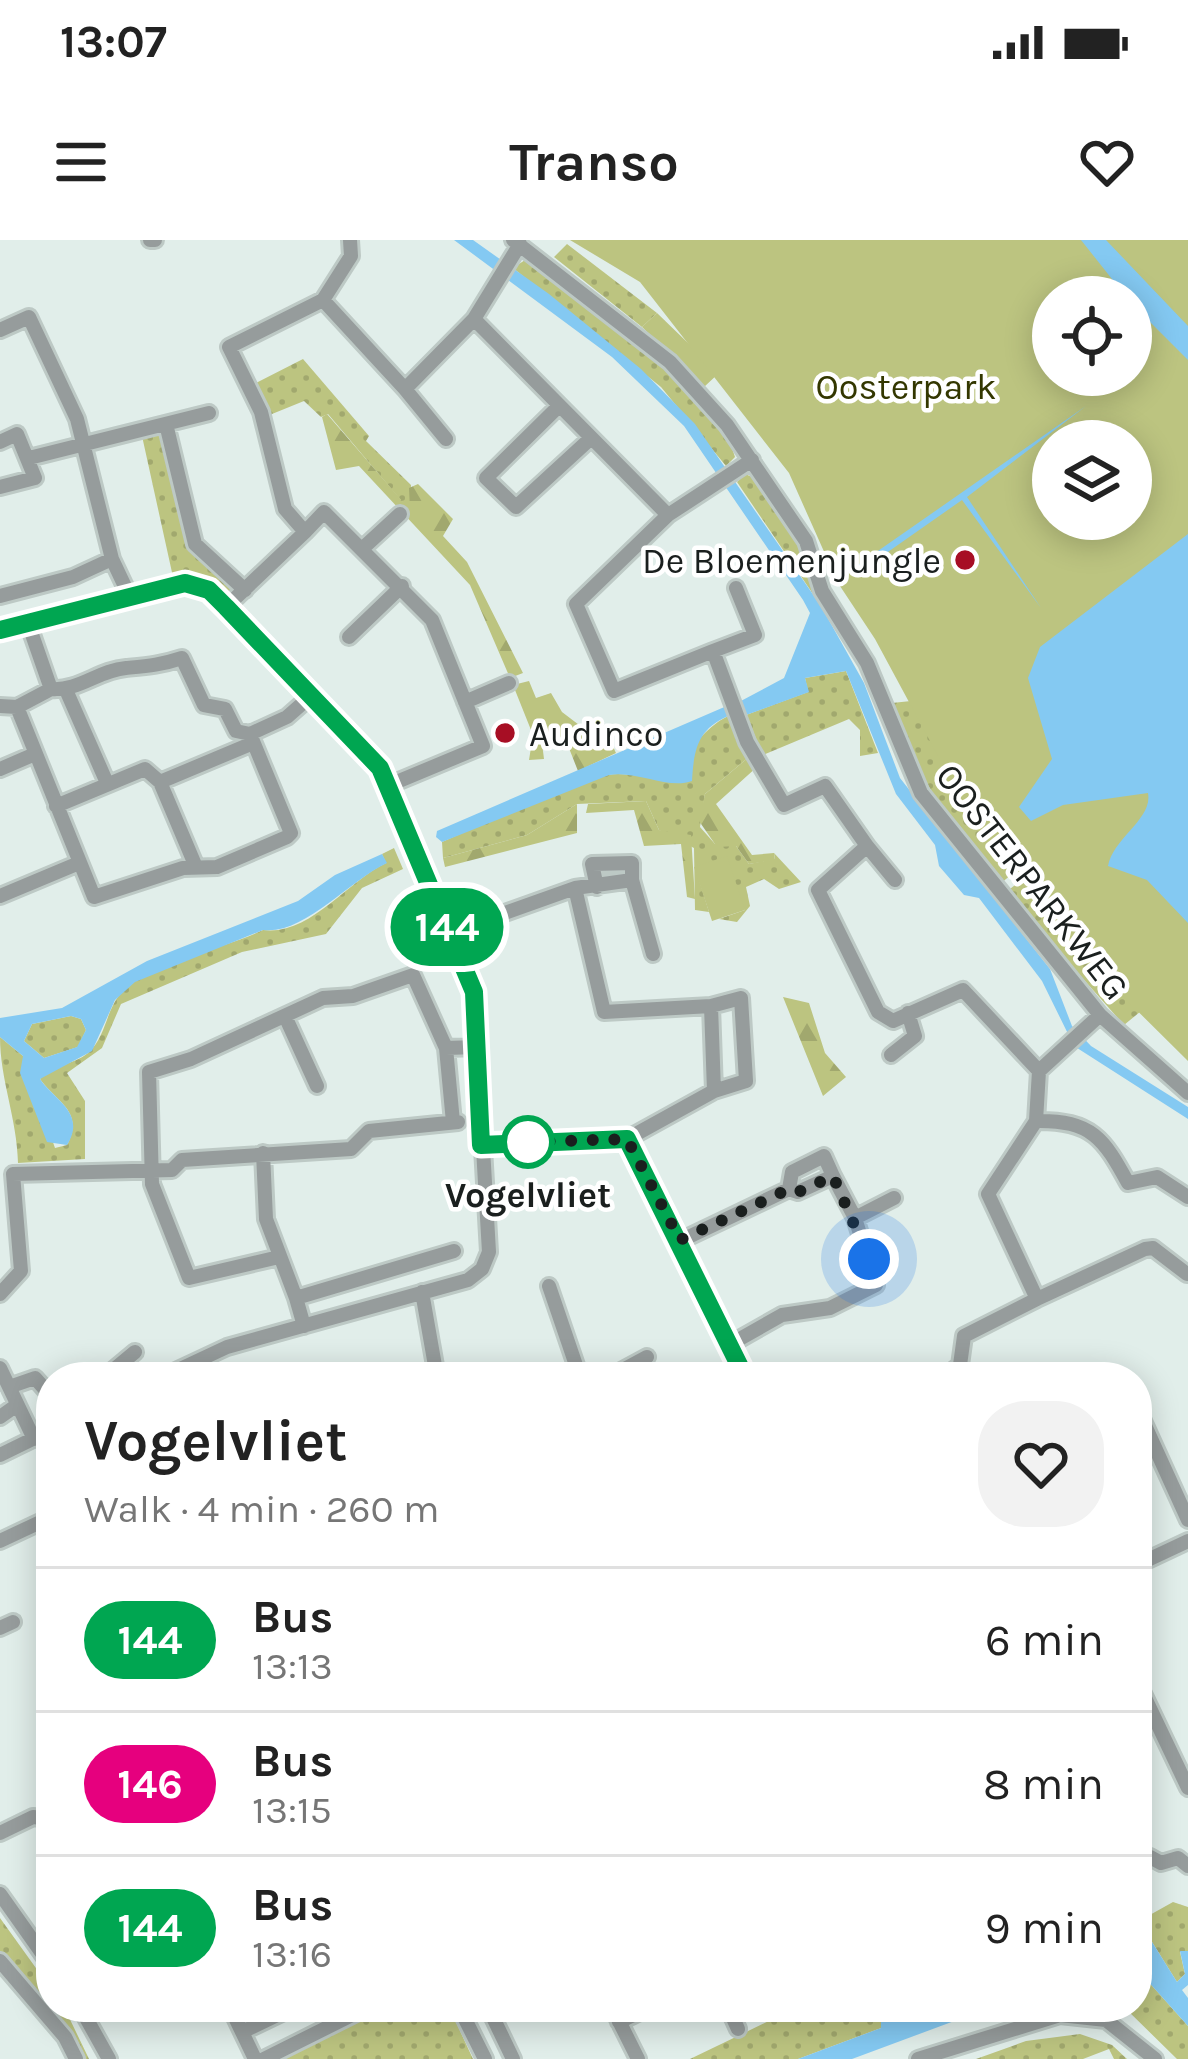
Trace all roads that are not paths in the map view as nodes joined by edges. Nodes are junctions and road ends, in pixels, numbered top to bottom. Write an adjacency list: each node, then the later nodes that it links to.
1 (356, 242): 3 (street)
2 (516, 242): 4 (street); 15 (street, OOSTERPARKWEG)
3 (323, 300): 6 (street); 19 (street)
4 (473, 319): 6 (street); 7 (street)
5 (0, 330): 13 (street)
6 (405, 389): 10 (street)
7 (558, 406): 11 (street); 11 (street)
8 (209, 413): 9 (street)
9 (166, 424): 13 (street); 24 (street)
10 (446, 439)
11 (590, 439): 18 (street)
12 (0, 442): 14 (street)
13 (85, 443): 14 (street); 21 (street)
14 (29, 458): 16 (street)
15 (752, 460): 18 (street); 58 (street, OOSTERPARKWEG)
16 (0, 488)
17 (400, 514): 20 (street)
18 (668, 515): 31 (street)
19 (305, 532): 20 (street); 24 (street)
20 (362, 549): 22 (street)
21 (112, 559): 25 (street); 26 (street)
22 (402, 586): 30 (street); 35 (street)
23 (736, 588): 31 (street)
24 (245, 590): 27 (street)
25 (129, 595): 27 (street); 28 (street)
26 (0, 596)
27 (226, 607): 34 (street)
28 (28, 623): 29 (street); 33 (street)
29 (0, 630)
30 (349, 637)
31 (713, 651): 45 (street)
32 (509, 682): 35 (street)
33 (58, 689): 37 (street); 38 (street); 42 (street)
34 (311, 695): 38 (street); 43 (street)
35 (465, 701): 43 (street)
36 (0, 706): 37 (street)
37 (17, 707): 39 (street)
38 (252, 738): 41 (street); 47 (street)
39 (35, 754): 40 (street); 44 (street)
40 (0, 769)
41 (160, 782): 42 (street); 47 (street)
42 (107, 784): 44 (street)
43 (387, 786): 53 (street)
44 (56, 806): 46 (street)
45 (867, 846): 49 (street); 56 (street)
46 (80, 863): 47 (street); 52 (street)
47 (196, 867)
48 (632, 880): 50 (street); 50 (street); 54 (street)
49 (895, 880)
50 (597, 887): 51 (street)
51 (575, 888): 53 (street); 55 (street)
52 (0, 896)
53 (449, 933): 59 (street)
54 (653, 954)
55 (711, 1006): 64 (street); 64 (street)
56 (908, 1013): 61 (street); 62 (street)
57 (285, 1016): 60 (street); 63 (street); 70 (street)
58 (1100, 1016): 62 (street); 65 (street, OOSTERPARKWEG)
59 (477, 1047): 60 (street); 68 (street)
60 (446, 1048): 69 (street)
61 (891, 1055)
62 (1039, 1071): 66 (street)
63 (317, 1086)
64 (714, 1091): 67 (street)
65 (1188, 1094)
66 (1036, 1121): 73 (street); 84 (street)
67 (627, 1139): 68 (street); 76 (street)
68 (481, 1145): 81 (street)
69 (263, 1153): 70 (street); 78 (street)
70 (152, 1171): 78 (street); 82 (street)
71 (833, 1176): 72 (street); 72 (street); 75 (street)
72 (789, 1189): 76 (street)
73 (1188, 1197)
74 (894, 1198): 75 (street)
75 (855, 1218): 86 (street)
76 (680, 1240): 86 (street)
77 (454, 1252): 83 (street)
78 (279, 1257): 83 (street)
79 (1186, 1274): 84 (street)
80 (549, 1286): 94 (street)
81 (422, 1292): 85 (street); 93 (street)
82 (0, 1294)
83 (296, 1298): 85 (street)
84 (1037, 1299): 97 (street)
85 (304, 1326): 88 (street)
86 (729, 1345): 96 (street)
87 (135, 1352): 90 (street)
88 (202, 1358): 91 (street); 92 (street)
89 (647, 1358): 95 (street)
90 (123, 1362)
91 (194, 1362)
92 (204, 1362)
93 (434, 1362)
94 (575, 1362)
95 (639, 1362)
96 (738, 1362)
97 (961, 1362)
98 (0, 1368): 100 (street)
99 (36, 1379): 100 (street)
100 (9, 1387): 101 (street)
101 (17, 1405): 102 (street); 103 (street)
102 (0, 1418)
103 (34, 1439): 104 (street)
104 (0, 1455)
105 (1152, 1459): 106 (street)
106 (1188, 1520)
107 (36, 1524): 108 (street)
108 (0, 1541)
109 (1188, 1541): 110 (street)
110 (1152, 1558)
111 (1152, 1712): 112 (street)
112 (1188, 1788)
113 (36, 1817): 114 (street)
114 (0, 1833)
115 (1152, 1857): 116 (street)
116 (1188, 1866)
117 (0, 1894): 118 (street)
118 (36, 1945)
119 (0, 1960): 120 (street)
120 (36, 2003)
121 (52, 2022): 134 (street)
122 (88, 2022): 135 (street)
123 (237, 2022): 133 (street)
124 (263, 2022): 133 (street)
125 (337, 2022): 136 (street)
126 (466, 2022): 137 (street)
127 (495, 2022): 138 (street)
128 (620, 2022): 139 (street)
129 (735, 2022): 132 (street)
130 (1031, 2022): 140 (street)
131 (1107, 2022): 141 (street)
132 (738, 2029)
133 (242, 2032): 136 (street)
134 (76, 2059)
135 (109, 2059)
136 (260, 2059)
137 (485, 2059)
138 (513, 2059)
139 (638, 2059)
140 (918, 2059)
141 (1155, 2059)

